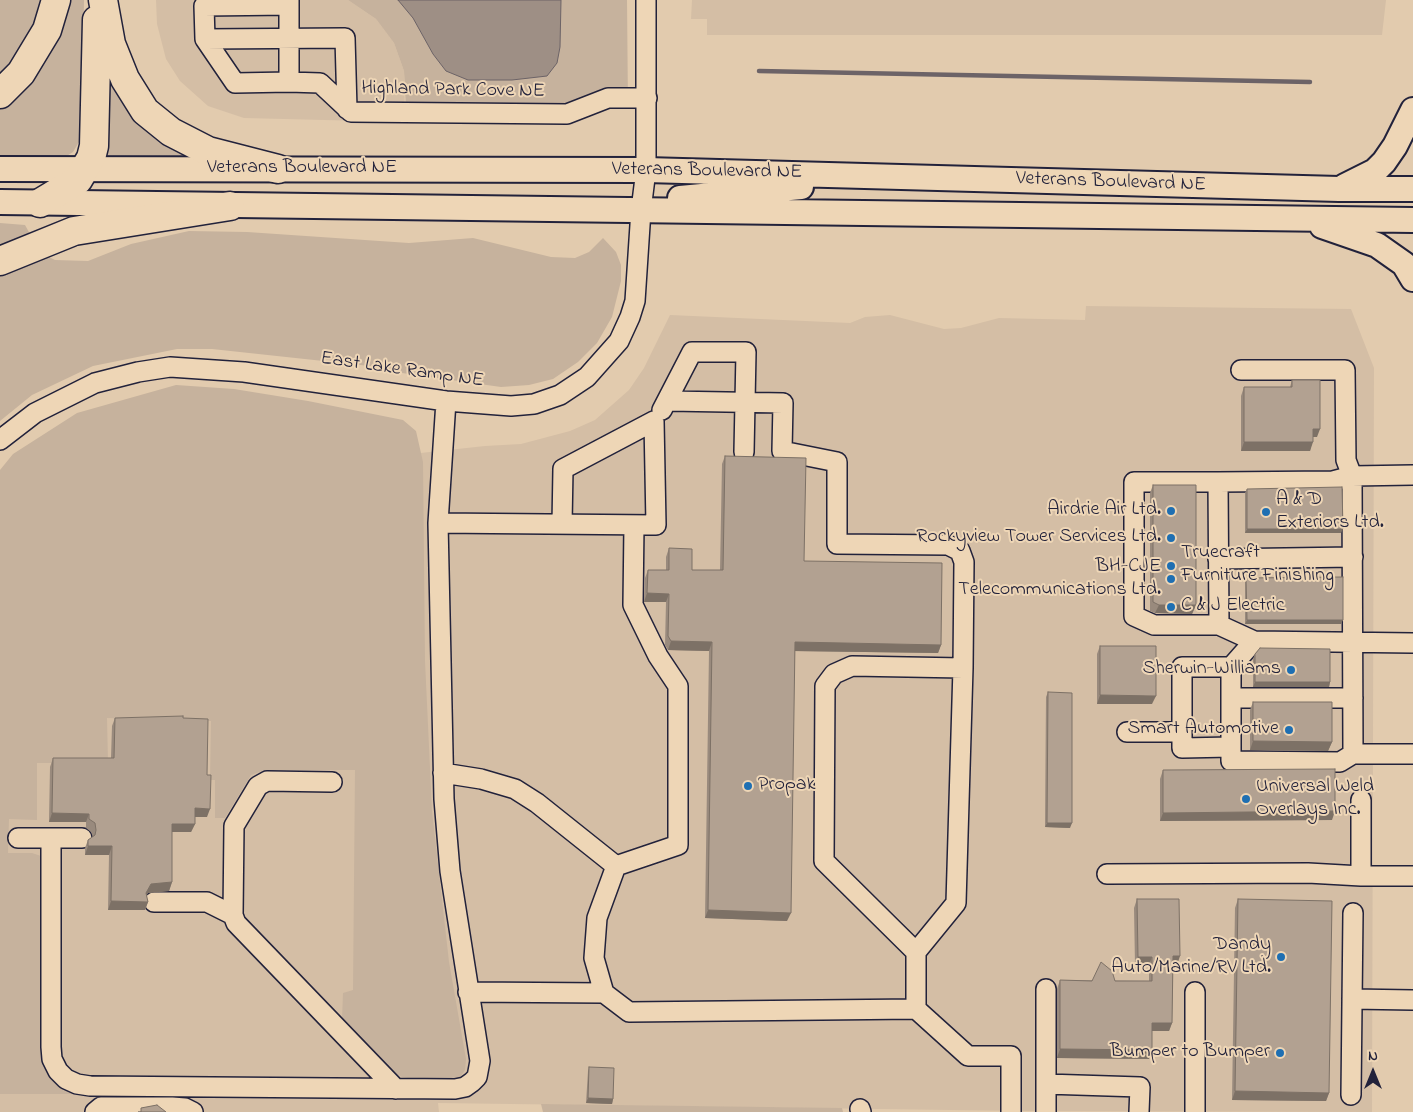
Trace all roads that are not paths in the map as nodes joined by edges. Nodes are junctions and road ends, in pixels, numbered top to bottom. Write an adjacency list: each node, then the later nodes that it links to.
1 (56, 0): 12 (highway)
2 (98, 0): 17 (highway)
3 (103, 0): 18 (highway)
4 (646, 0): 13 (street, East Lake Ramp NE)
5 (244, 3): 6 (street); 8 (street)
6 (289, 3): 7 (street)
7 (289, 38): 8 (street); 9 (street); 10 (street)
8 (206, 40): 9 (street)
9 (289, 82): 11 (street)
10 (346, 82): 11 (street); 14 (street)
11 (320, 83): 14 (street, Highland Park Cove NE)
12 (0, 94)
13 (647, 98): 14 (street, Highland Park Cove NE); 19 (street, East Lake Ramp NE)
14 (347, 109)
15 (1413, 110): 21 (main road)
16 (0, 169): 17 (main road, Veterans Boulevard NE)
17 (85, 169): 18 (main road, Veterans Boulevard NE); 24 (highway)
18 (278, 169): 19 (main road, Veterans Boulevard NE)
19 (646, 170): 20 (main road, Veterans Boulevard NE); 26 (street, East Lake Ramp NE)
20 (905, 177): 21 (main road, Veterans Boulevard NE); 26 (main road)
21 (1339, 189): 22 (main road, Veterans Boulevard NE)
22 (1413, 189)
23 (0, 202): 24 (main road, Veterans Boulevard NE)
24 (40, 203): 25 (main road, Veterans Boulevard NE)
25 (230, 206): 26 (main road, Veterans Boulevard NE); 29 (highway)
26 (641, 210): 27 (main road, Veterans Boulevard NE); 32 (street, East Lake Ramp NE)
27 (1304, 219): 28 (main road, Veterans Boulevard NE); 30 (main road)
28 (1413, 220)
29 (0, 261)
30 (1413, 279)
31 (1241, 370): 39 (street)
32 (446, 401): 36 (street, East Lake Ramp NE); 41 (street)
33 (668, 401): 34 (street); 34 (street); 35 (street)
34 (744, 402): 37 (street); 51 (street)
35 (654, 422): 42 (street); 43 (street)
36 (0, 440)
37 (744, 452)
38 (1413, 475): 39 (street)
39 (1352, 476): 40 (street); 44 (street)
40 (1218, 482): 45 (street); 46 (street)
41 (438, 523): 42 (street); 59 (street)
42 (562, 524): 43 (street)
43 (634, 525): 65 (street)
44 (1353, 557): 45 (street); 48 (street)
45 (1218, 559): 46 (street)
46 (1219, 625): 47 (street)
47 (1254, 641): 48 (street); 50 (street)
48 (1353, 642): 49 (street); 53 (street)
49 (1413, 643)
50 (1231, 667): 52 (street); 55 (street)
51 (963, 668): 72 (street); 72 (street)
52 (1231, 698): 53 (street); 56 (street)
53 (1353, 698): 57 (street)
54 (1127, 732): 55 (street)
55 (1182, 732): 56 (street)
56 (1231, 747): 57 (street)
57 (1353, 754): 58 (street)
58 (1413, 754)
59 (443, 773): 65 (street); 74 (street)
60 (332, 782): 71 (street)
61 (1361, 800): 67 (street)
62 (18, 838): 64 (street)
63 (82, 838): 64 (street)
64 (51, 839): 81 (street)
65 (616, 866): 75 (street)
66 (1107, 874): 67 (street)
67 (1361, 876): 68 (street)
68 (1413, 876)
69 (154, 902): 71 (street)
70 (1353, 913): 77 (street)
71 (233, 915): 81 (street)
72 (916, 952): 79 (street)
73 (1046, 989): 80 (street)
74 (468, 992): 75 (street); 81 (street)
75 (604, 992): 79 (street)
76 (1195, 992): 88 (street)
77 (1352, 999): 78 (street); 82 (street)
78 (1413, 1000)
79 (916, 1009): 85 (street)
80 (1046, 1084): 86 (street); 87 (street)
81 (396, 1088)
82 (1351, 1096)
83 (95, 1112): 84 (street)
84 (193, 1112)
85 (1011, 1112)
86 (1046, 1112)
87 (1139, 1112)
88 (1195, 1112)

